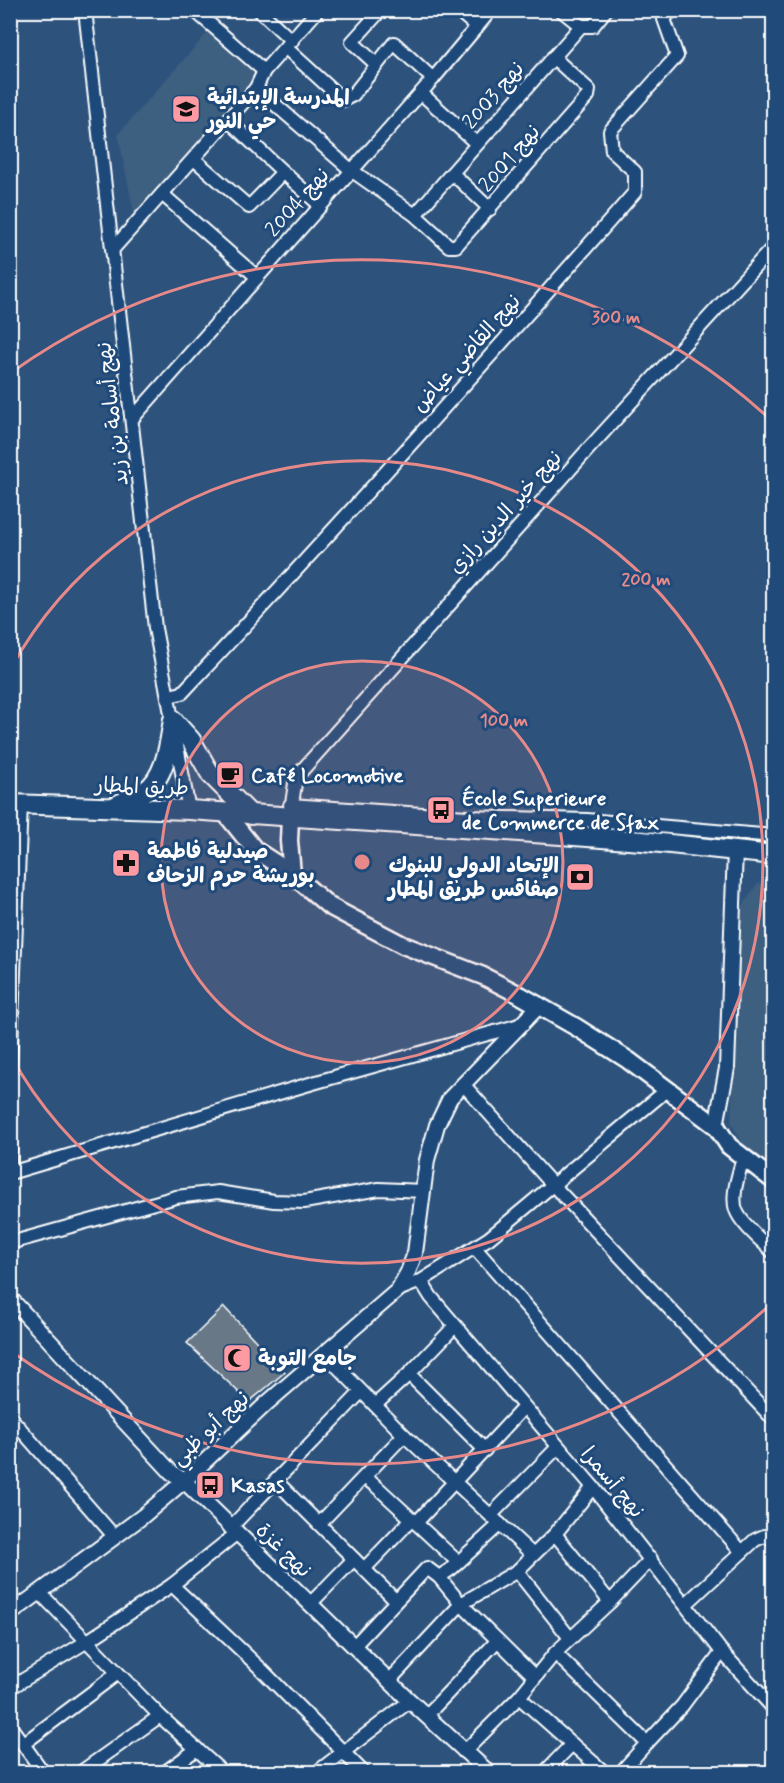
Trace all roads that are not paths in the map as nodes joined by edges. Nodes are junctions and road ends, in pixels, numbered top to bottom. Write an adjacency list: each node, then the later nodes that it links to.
1 (85, 10): 32 (street, نهج أسامة بن زيد)
2 (194, 10): 17 (street)
3 (259, 10): 14 (street)
4 (318, 10): 14 (street)
5 (381, 10): 16 (street)
6 (457, 10): 13 (street)
7 (491, 10): 13 (street, نهج 2004)
8 (561, 10): 12 (street)
9 (606, 10): 12 (street, نهج 2003)
10 (654, 10): 11 (street)
11 (668, 15): 35 (street, نهج القاضي عياض)
12 (581, 26): 15 (street, نهج 2003)
13 (477, 27): 18 (street, نهج 2004)
14 (289, 44): 16 (street); 17 (street)
15 (553, 57): 22 (street, نهج 2003); 29 (street, نهج 2001)
16 (376, 64): 18 (street)
17 (264, 71): 19 (street)
18 (433, 79): 20 (street, نهج 2004)
19 (256, 88): 21 (street); 24 (street)
20 (421, 93): 22 (street); 24 (street, نهج 2004)
21 (228, 120): 23 (street); 25 (street)
22 (477, 144): 26 (street, نهج 2003)
23 (194, 159): 25 (street); 27 (street)
24 (351, 170): 28 (street, نهج 2004); 30 (street)
25 (283, 172): 28 (street)
26 (452, 173): 29 (street); 30 (street, نهج 2003)
27 (162, 195): 32 (street); 33 (street)
28 (320, 205): 33 (street, نهج 2004)
29 (490, 209): 30 (street, نهج 2001)
30 (415, 215)
31 (774, 246): 40 (street, نهج خير الدين رازي)
32 (112, 249): 34 (street, نهج أسامة بن زيد)
33 (257, 277): 34 (street, نهج 2004)
34 (132, 419): 35 (street, نهج أسامة بن زيد)
35 (169, 696): 36 (street, نهج أسامة بن زيد)
36 (173, 720): 38 (main road); 39 (street, نهج أسامة بن زيد); 42 (main road)
37 (16, 804): 38 (main road, طريق المطار); 50 (street)
38 (113, 807): 39 (main road, طريق المطار)
39 (189, 810): 41 (main road, طريق المطار)
40 (290, 811): 42 (main road, طريق المطار); 43 (street); 45 (main road, طريق المطار); 47 (main road)
41 (226, 814): 42 (main road, طريق المطار); 47 (main road)
42 (251, 815)
43 (736, 831): 44 (street); 45 (street)
44 (774, 836)
45 (735, 850): 46 (main road, طريق المطار); 54 (street)
46 (774, 855)
47 (292, 874): 48 (main road)
48 (540, 1005): 49 (street, نهج أبو ظبي); 52 (main road)
49 (524, 1023): 51 (street, نهج أبو ظبي); 57 (street)
50 (10, 1069)
51 (463, 1084): 59 (street); 60 (street, نهج أبو ظبي)
52 (668, 1089): 54 (main road); 59 (street)
53 (10, 1116): 56 (street)
54 (716, 1126): 55 (main road)
55 (743, 1158): 58 (main road); 63 (street)
56 (10, 1167)
57 (10, 1173)
58 (774, 1182)
59 (552, 1184): 62 (street); 74 (street)
60 (423, 1191): 61 (street); 65 (street, نهج أبو ظبي)
61 (10, 1243)
62 (475, 1248): 64 (street); 92 (street)
63 (774, 1253)
64 (422, 1281): 65 (street); 67 (street, نهج أسمرا)
65 (398, 1290): 68 (street, نهج أبو ظبي)
66 (10, 1298): 80 (street, نهج غزة)
67 (455, 1326): 69 (street); 72 (street, نهج أسمرا)
68 (324, 1353): 70 (street); 80 (street, نهج أبو ظبي)
69 (409, 1374): 71 (street); 77 (street)
70 (361, 1392): 71 (street); 79 (street)
71 (375, 1405): 75 (street)
72 (524, 1407): 76 (street, نهج أسمرا); 77 (street)
73 (10, 1417): 90 (street)
74 (774, 1420)
75 (404, 1435): 78 (street); 81 (street)
76 (558, 1447): 82 (street, نهج أسمرا); 83 (street)
77 (485, 1450): 81 (street)
78 (365, 1478): 84 (street); 85 (street)
79 (276, 1481): 85 (street); 88 (street)
80 (184, 1482): 88 (street, نهج غزة); 90 (street, نهج أبو ظبي)
81 (455, 1482): 83 (street); 84 (street)
82 (593, 1487): 89 (street); 95 (street, نهج أسمرا)
83 (491, 1515): 86 (street)
84 (414, 1521): 96 (street); 97 (street)
85 (319, 1524): 94 (street)
86 (500, 1524): 93 (street); 96 (street)
87 (774, 1526): 91 (street)
88 (233, 1531): 100 (street); 104 (street, نهج غزة)
89 (555, 1534): 93 (street); 103 (street)
90 (114, 1536): 101 (street, نهج أبو ظبي)
91 (769, 1538): 92 (street)
92 (742, 1552): 106 (street)
93 (533, 1555): 98 (street)
94 (354, 1559): 97 (street); 104 (street)
95 (651, 1559): 103 (street); 106 (street, نهج أسمرا)
96 (458, 1562): 99 (street)
97 (365, 1568): 102 (street)
98 (517, 1571): 105 (street); 108 (street)
99 (439, 1577): 102 (street); 105 (street)
100 (172, 1585): 110 (street); 128 (street)
101 (40, 1593): 107 (street, نهج أبو ظبي); 110 (street)
102 (395, 1600): 111 (street)
103 (610, 1602): 108 (street)
104 (310, 1604): 111 (street, نهج غزة)
105 (461, 1604): 109 (street); 116 (street)
106 (686, 1604): 112 (street, نهج أسمرا)
107 (10, 1614)
108 (570, 1638): 113 (street)
109 (497, 1641): 115 (street); 122 (street)
110 (86, 1642): 114 (street); 117 (street)
111 (354, 1646): 116 (street, نهج غزة)
112 (722, 1652): 120 (street, نهج أسمرا); 124 (street)
113 (555, 1653): 115 (street); 124 (street)
114 (118, 1673): 121 (street); 125 (street)
115 (535, 1677): 118 (street)
116 (389, 1681): 119 (street, نهج غزة)
117 (10, 1688)
118 (519, 1697): 126 (street); 129 (street)
119 (410, 1701): 122 (street, نهج غزة); 128 (street)
120 (774, 1709)
121 (160, 1716): 127 (street); 131 (street)
122 (426, 1716): 129 (street, نهج غزة)
123 (10, 1726): 125 (street)
124 (647, 1743): 139 (street)
125 (23, 1744): 130 (street)
126 (572, 1744): 137 (street); 138 (street)
127 (197, 1749): 132 (street); 133 (street)
128 (342, 1752): 134 (street); 135 (street)
129 (464, 1752): 136 (street, نهج غزة)
130 (43, 1773)
131 (81, 1773)
132 (165, 1773)
133 (222, 1773)
134 (317, 1773)
135 (363, 1773)
136 (488, 1773)
137 (545, 1773)
138 (604, 1773)
139 (621, 1773)

